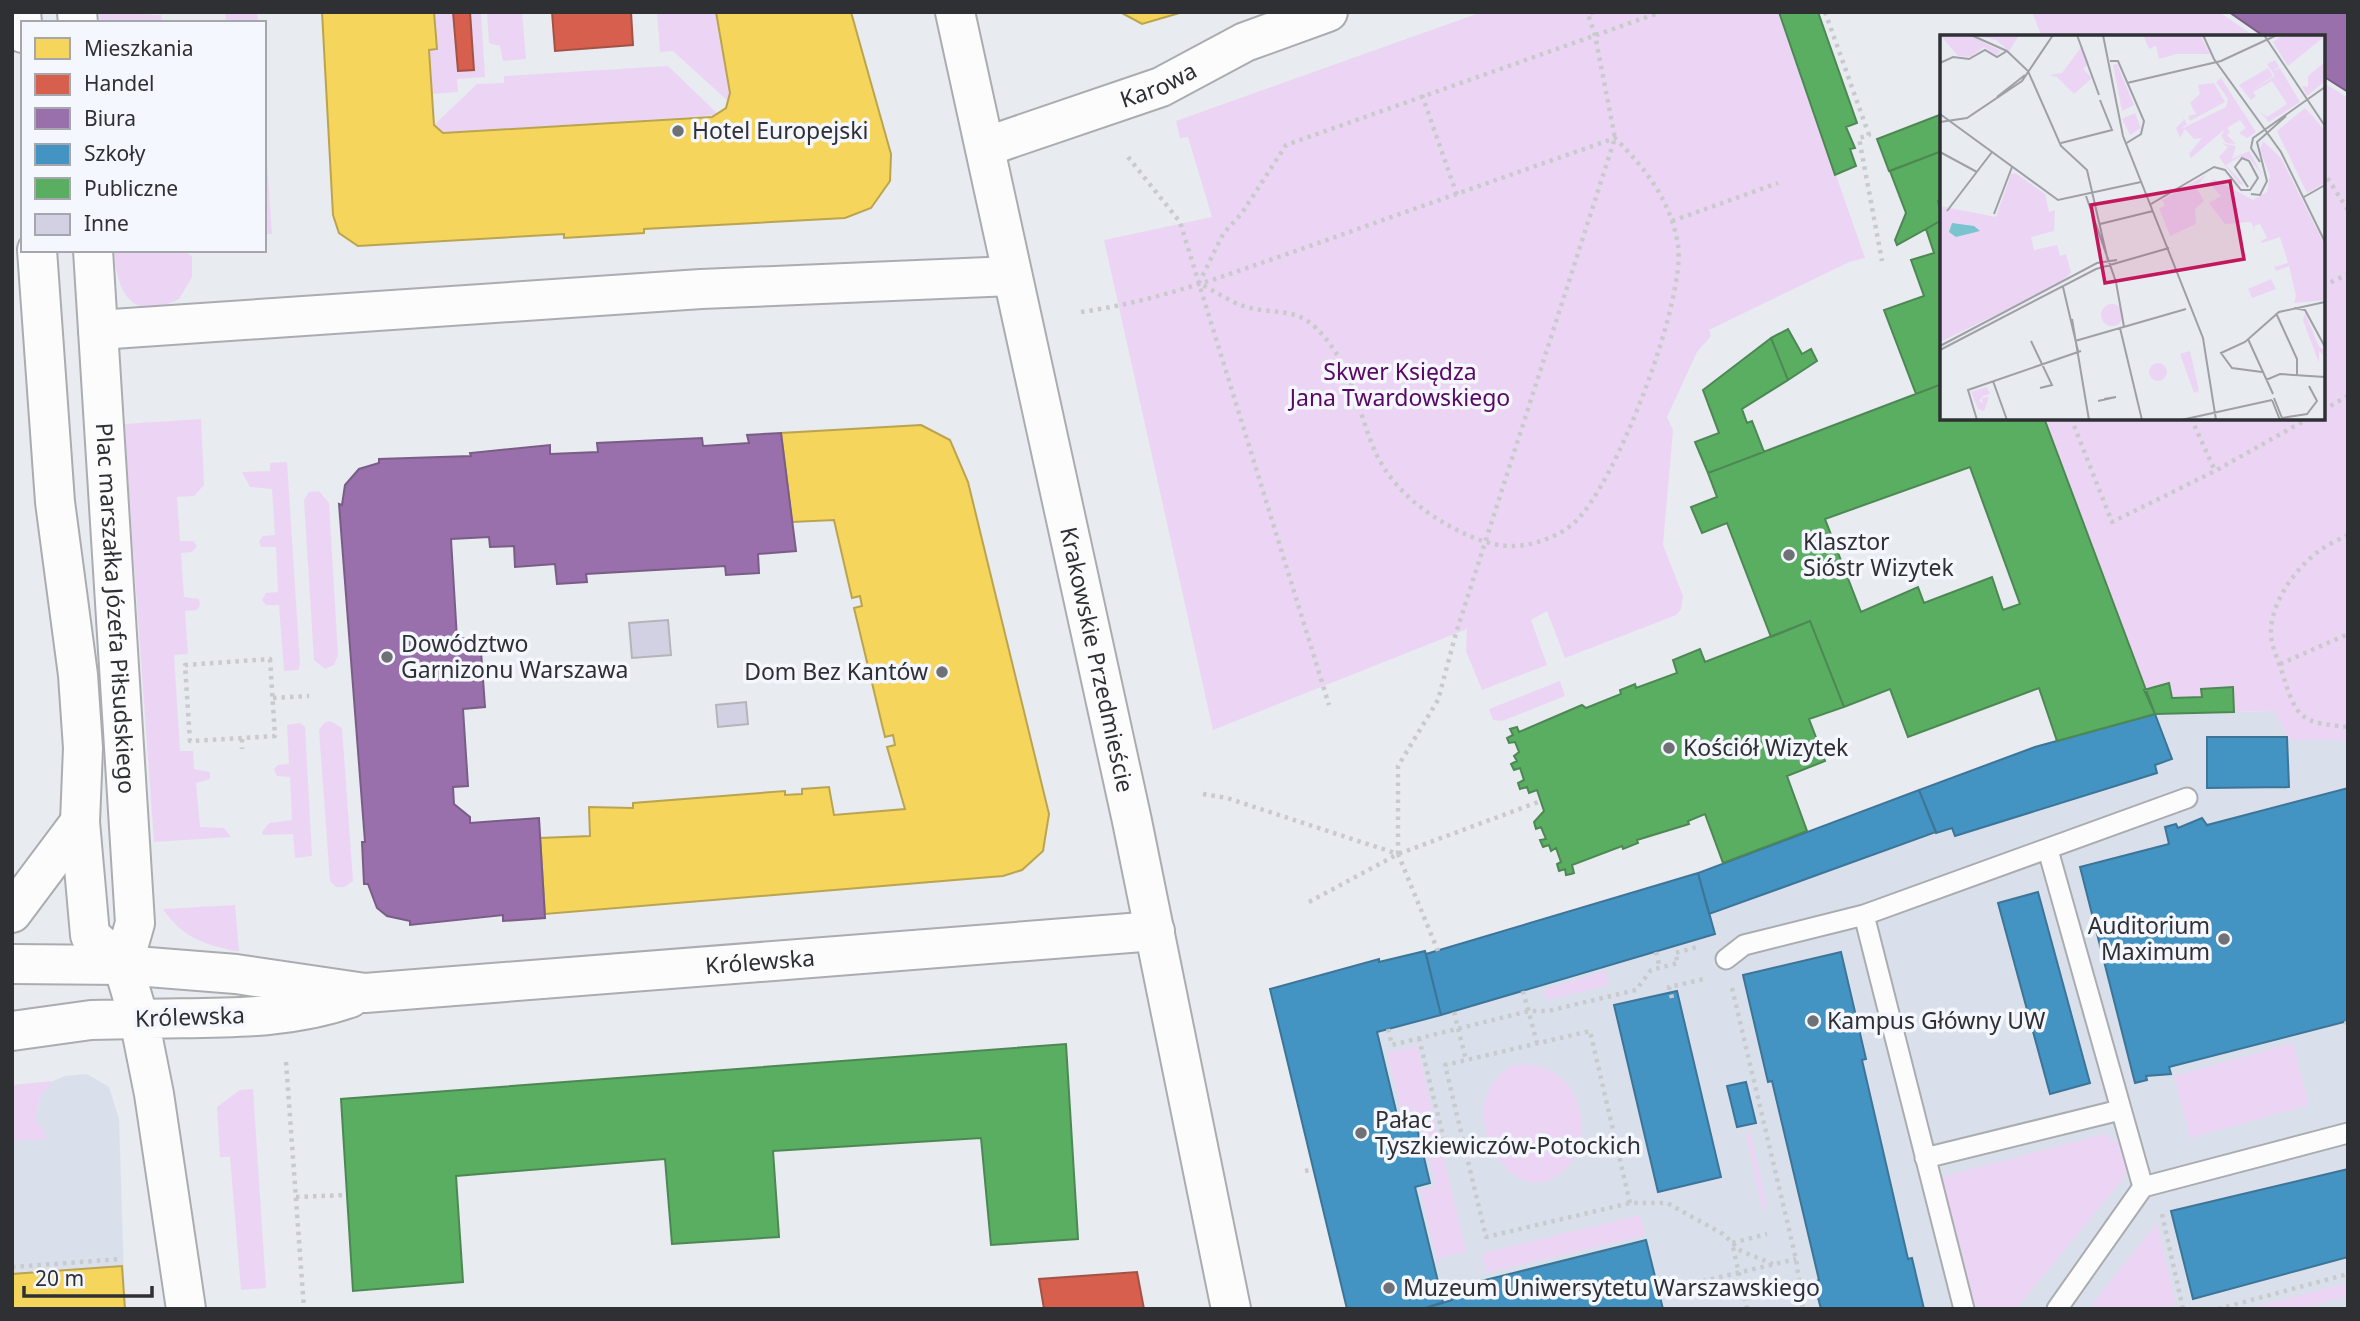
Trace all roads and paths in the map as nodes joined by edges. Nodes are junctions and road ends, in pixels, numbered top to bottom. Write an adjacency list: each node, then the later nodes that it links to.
1 (955, 12): 9 (street, Krakowskie Przedmieście)
2 (1328, 12): 9 (street, Karowa)
3 (1594, 12): 6 (path)
4 (1661, 12): 6 (path)
5 (1825, 12): 18 (path)
6 (1595, 35): 7 (path); 8 (path)
7 (1422, 95): 13 (path); 21 (path)
8 (1615, 138): 13 (path); 15 (path); 34 (path)
9 (985, 147): 20 (street, Krakowskie Przedmieście)
10 (1128, 157): 21 (path)
11 (2325, 174): 14 (path)
12 (1778, 183): 15 (path)
13 (1457, 195): 21 (path)
14 (2348, 210)
15 (1672, 221): 34 (path)
16 (37, 252): 48 (street, Plac marszałka Józefa Piłsudskiego)
17 (93, 252): 24 (street, Plac marszałka Józefa Piłsudskiego)
18 (1882, 261)
19 (2348, 274): 22 (path)
20 (1013, 276): 24 (street); 54 (street, Krakowskie Przedmieście)
21 (1199, 283): 23 (path); 34 (path); 41 (path)
22 (2325, 285)
23 (1081, 312)
24 (98, 330): 59 (street, Plac marszałka Józefa Piłsudskiego)
25 (2348, 396): 26 (path)
26 (2325, 409)
27 (2072, 420): 32 (path)
28 (2192, 420): 32 (path)
29 (2290, 420): 31 (path)
30 (2305, 420): 31 (path)
31 (2293, 427): 32 (path)
32 (2215, 471)
33 (2348, 535): 38 (path)
34 (1487, 542): 50 (path)
35 (2348, 634): 38 (path)
36 (234, 652): 37 (path)
37 (235, 662): 40 (path); 43 (path)
38 (2280, 664): 42 (path)
39 (309, 696): 40 (path)
40 (273, 698): 43 (path)
41 (1329, 705)
42 (2348, 727)
43 (242, 738): 44 (path)
44 (242, 749)
45 (1203, 794): 50 (path)
46 (2187, 798): 49 (lane)
47 (1541, 801): 50 (path)
48 (80, 822): 52 (street); 59 (street, Plac marszałka Józefa Piłsudskiego)
49 (2048, 850): 53 (lane); 77 (lane)
50 (1398, 854): 51 (path); 56 (path)
51 (1309, 902)
52 (12, 913)
53 (1864, 915): 60 (lane); 82 (lane)
54 (1155, 932): 63 (street, Królewska); 99 (street, Krakowskie Przedmieście)
55 (1697, 947): 61 (path)
56 (1438, 951)
57 (1656, 952): 61 (path)
58 (12, 964): 59 (street, Królewska)
59 (123, 965): 63 (street, Królewska); 67 (street)
60 (1728, 966): 64 (path); 91 (path)
61 (1660, 968): 65 (path)
62 (1523, 991): 65 (path)
63 (365, 993): 67 (street, Królewska)
64 (1672, 998)
65 (1529, 1010): 70 (path); 74 (path)
66 (1454, 1012): 70 (path)
67 (139, 1019): 72 (street, Królewska); 97 (street)
68 (2346, 1021): 71 (path)
69 (1388, 1029): 73 (path)
70 (1459, 1029): 73 (path); 75 (path)
71 (2348, 1029)
72 (12, 1031)
73 (1419, 1038): 80 (path)
74 (1537, 1043): 75 (path); 86 (path)
75 (1466, 1060): 79 (path)
76 (286, 1062): 85 (path)
77 (2120, 1110): 82 (lane); 83 (lane)
78 (2348, 1133): 83 (lane)
79 (1464, 1139): 80 (path); 86 (path)
80 (1445, 1144): 81 (path)
81 (1422, 1150)
82 (1925, 1158): 102 (lane)
83 (2143, 1187): 103 (lane)
84 (347, 1195): 85 (path)
85 (296, 1197): 98 (path)
86 (1630, 1203): 89 (path)
87 (2152, 1218): 104 (path)
88 (1768, 1234): 89 (path)
89 (1732, 1242): 92 (path); 94 (path)
90 (122, 1259): 93 (path)
91 (1796, 1259): 92 (path); 101 (path)
92 (1773, 1264): 94 (path)
93 (12, 1267)
94 (1739, 1272): 96 (path); 100 (path)
95 (2348, 1274): 105 (path)
96 (1686, 1284)
97 (186, 1309)
98 (304, 1309)
99 (1231, 1309)
100 (1747, 1309)
101 (1803, 1309)
102 (1964, 1309)
103 (2057, 1309)
104 (2183, 1309)
105 (2218, 1309)

